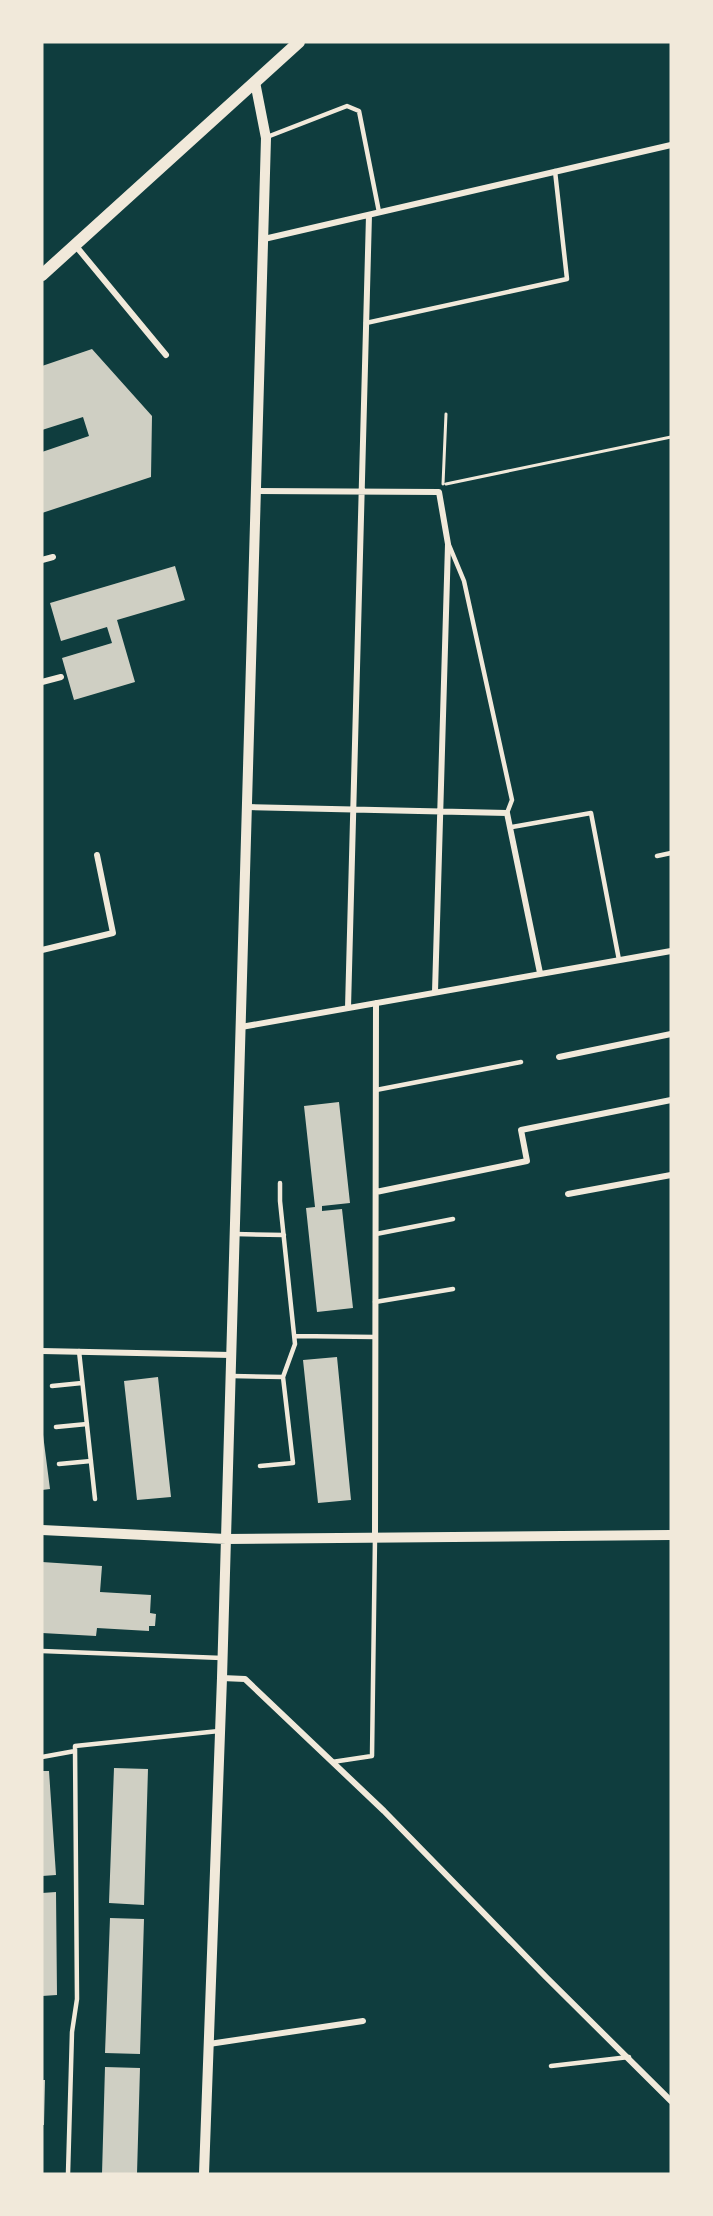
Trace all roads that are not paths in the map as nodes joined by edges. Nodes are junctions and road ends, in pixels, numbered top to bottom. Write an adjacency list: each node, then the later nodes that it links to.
1 (299, 42): 2 (main road)
2 (255, 82): 3 (street); 9 (main road)
3 (266, 138): 6 (lane); 8 (street)
4 (671, 145): 5 (street)
5 (555, 171): 6 (street); 11 (lane)
6 (379, 212): 7 (street)
7 (369, 215): 8 (street); 11 (street)
8 (264, 239): 13 (street)
9 (75, 245): 10 (main road); 12 (street)
10 (42, 275)
11 (366, 323): 14 (street)
12 (166, 355)
13 (257, 491): 14 (street); 20 (street)
14 (363, 493): 15 (street); 21 (street)
15 (448, 544): 22 (street); 23 (lane)
16 (53, 557): 17 (street)
17 (42, 560)
18 (61, 678): 19 (street)
19 (42, 682)
20 (248, 807): 21 (street); 35 (street)
21 (353, 809): 22 (street); 34 (street)
22 (440, 811): 23 (street); 32 (street)
23 (507, 813): 24 (street)
24 (512, 827): 30 (lane); 31 (street)
25 (671, 853): 27 (lane)
26 (97, 855): 28 (street)
27 (657, 856)
28 (42, 950)
29 (671, 951): 30 (street)
30 (619, 960): 31 (street)
31 (540, 974): 32 (street)
32 (435, 992): 33 (street)
33 (376, 1003): 34 (street); 39 (street)
34 (348, 1008): 35 (street)
35 (241, 1027): 46 (street)
36 (671, 1034): 37 (street)
37 (559, 1057)
38 (520, 1062): 39 (lane)
39 (376, 1090): 43 (street)
40 (671, 1100): 43 (street)
41 (671, 1175): 44 (street)
42 (280, 1183): 48 (lane)
43 (376, 1192): 47 (street)
44 (568, 1194)
45 (453, 1219): 47 (lane)
46 (235, 1234): 48 (lane); 55 (street)
47 (376, 1234): 50 (street)
48 (284, 1235): 51 (lane)
49 (453, 1289): 50 (lane)
50 (375, 1302): 52 (street)
51 (295, 1336): 52 (lane); 57 (lane)
52 (375, 1337): 68 (street)
53 (42, 1350): 54 (street)
54 (79, 1351): 55 (street); 58 (lane)
55 (231, 1355): 56 (street)
56 (230, 1376): 57 (lane); 69 (street)
57 (283, 1377): 64 (lane)
58 (82, 1383): 59 (lane); 60 (lane)
59 (52, 1386)
60 (87, 1424): 61 (lane); 62 (lane)
61 (56, 1427)
62 (91, 1461): 63 (lane); 65 (lane)
63 (59, 1464)
64 (260, 1466)
65 (95, 1499)
66 (42, 1530): 69 (street)
67 (671, 1535): 68 (street)
68 (375, 1538): 69 (street); 76 (lane)
69 (225, 1539): 71 (street)
70 (42, 1651): 71 (lane)
71 (222, 1658): 72 (street)
72 (222, 1678): 73 (street); 76 (street)
73 (219, 1731): 74 (lane); 78 (street)
74 (75, 1750): 75 (lane); 82 (lane)
75 (42, 1757)
76 (332, 1761): 79 (street)
77 (363, 2021): 78 (street)
78 (209, 2044): 83 (street)
79 (628, 2057): 80 (lane); 81 (street)
80 (551, 2066)
81 (671, 2101)
82 (68, 2174)
83 (204, 2174)

